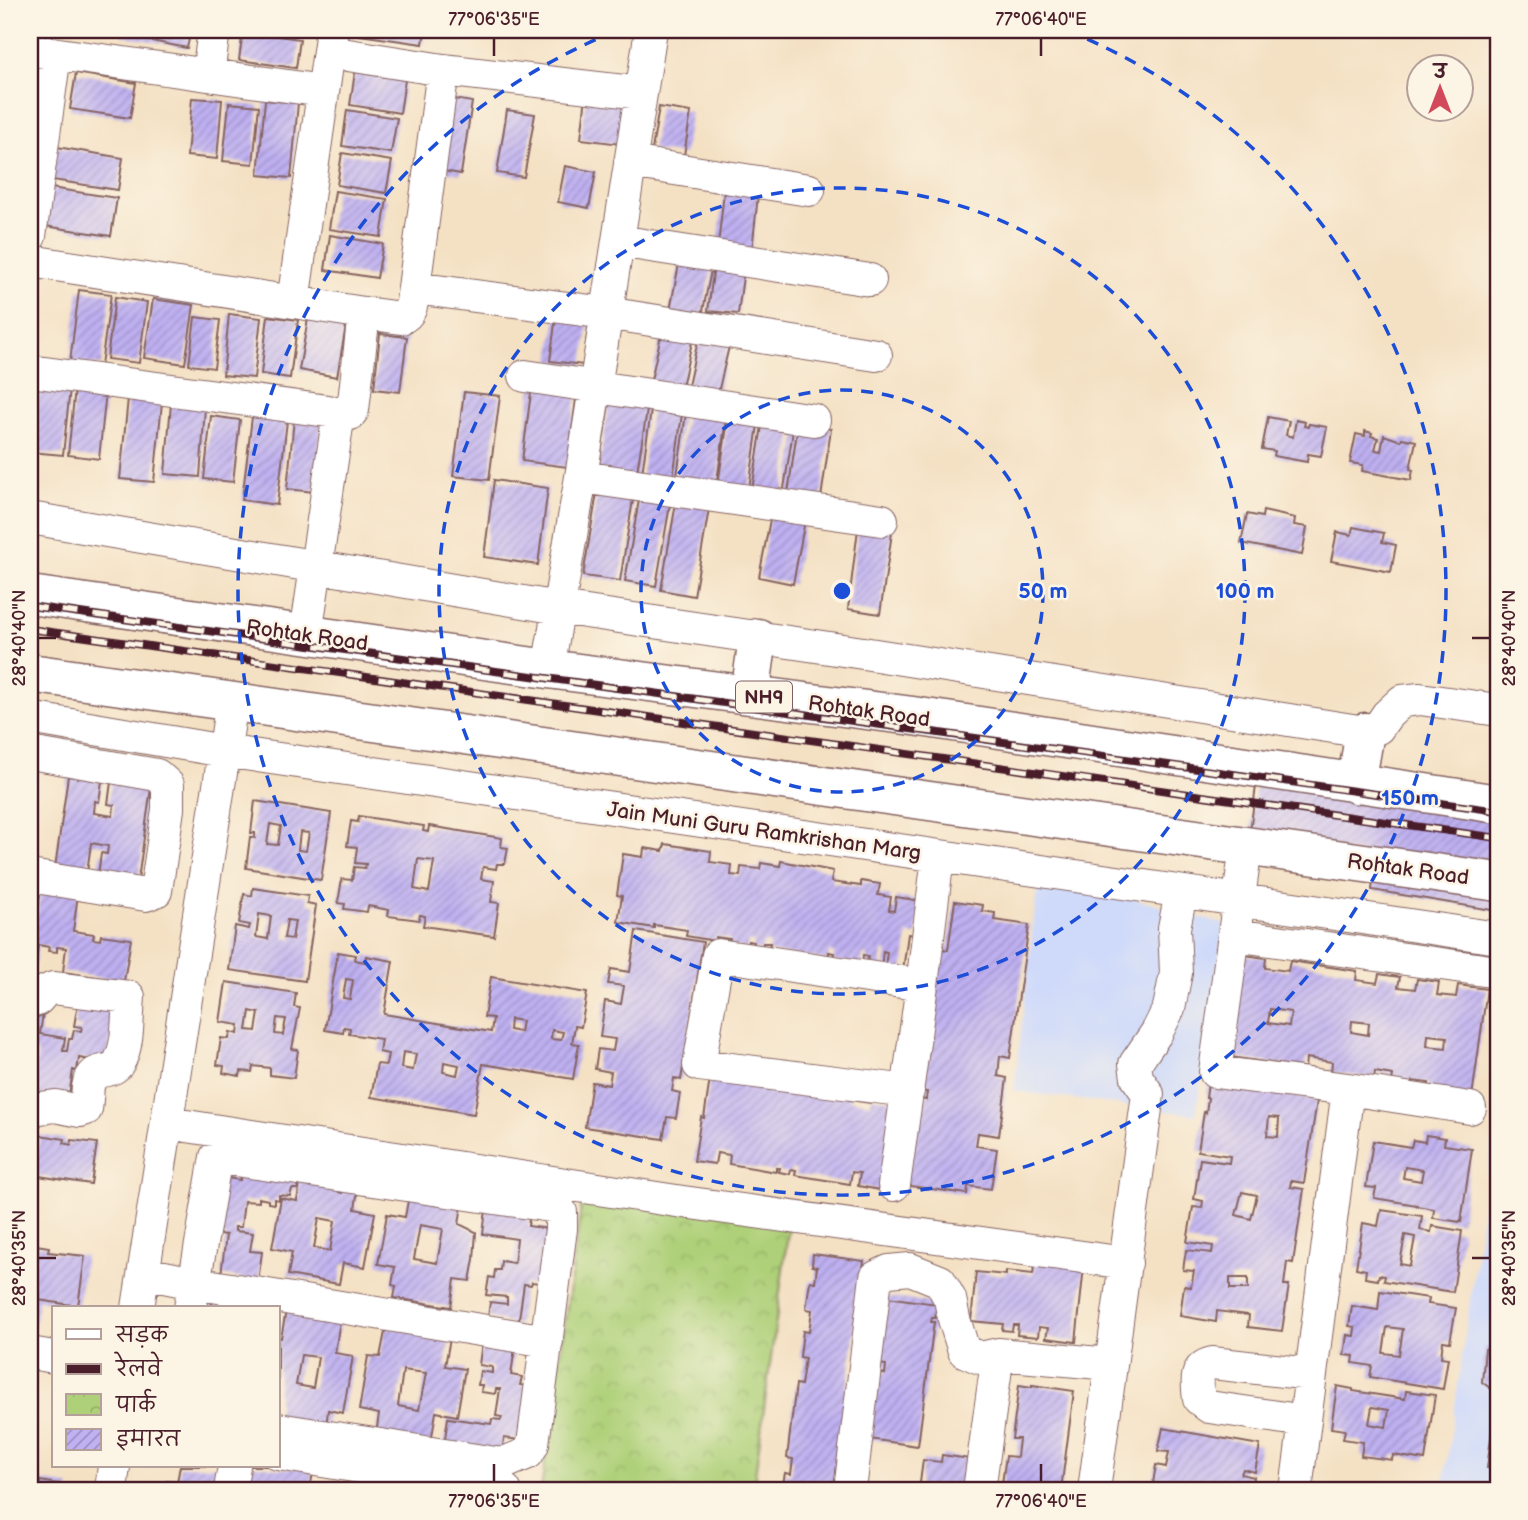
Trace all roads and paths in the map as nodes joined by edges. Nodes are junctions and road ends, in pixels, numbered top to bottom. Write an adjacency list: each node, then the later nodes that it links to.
1 (214, 30): 6 (street)
2 (651, 30): 8 (street)
3 (330, 41): 5 (street); 7 (street)
4 (42, 52): 6 (street); 11 (street)
5 (443, 70): 8 (street); 15 (street)
6 (208, 75): 7 (street)
7 (323, 91): 16 (street)
8 (641, 93): 9 (street)
9 (630, 162): 10 (street); 12 (street)
10 (809, 190)
11 (30, 236)
12 (618, 241): 14 (street); 18 (street)
13 (30, 261): 16 (street)
14 (870, 279)
15 (414, 288): 17 (street); 18 (street)
16 (293, 302): 17 (street)
17 (364, 313): 23 (street)
18 (606, 313): 19 (street); 22 (street)
19 (876, 355)
20 (30, 371): 23 (street)
21 (525, 376): 22 (street)
22 (595, 386): 24 (street); 25 (street)
23 (339, 414): 28 (street)
24 (814, 420)
25 (582, 477): 27 (street); 30 (street)
26 (30, 518): 28 (street)
27 (882, 520)
28 (317, 567): 30 (street); 31 (street)
29 (30, 595): 31 (main road, Rohtak Road / NH9)
30 (559, 608): 32 (street); 33 (street)
31 (306, 635): 33 (main road, Rohtak Road / NH9)
32 (758, 638): 35 (main road); 39 (street)
33 (548, 669): 35 (main road, Rohtak Road / NH9)
34 (30, 673): 36 (main road, Rohtak Road)
35 (750, 695): 42 (main road, Rohtak Road / NH9)
36 (232, 702): 40 (street); 44 (main road, Rohtak Road)
37 (1498, 710): 39 (street)
38 (30, 719): 40 (street, Jain Muni Guru Ramkrishan Marg)
39 (1365, 732): 42 (main road)
40 (224, 751): 45 (street, Jain Muni Guru Ramkrishan Marg); 59 (street)
41 (30, 753): 46 (street)
42 (1356, 784): 43 (main road, Rohtak Road / NH9)
43 (1498, 804)
44 (1246, 846): 47 (main road, Rohtak Road); 49 (street)
45 (938, 857): 48 (street, Jain Muni Guru Ramkrishan Marg); 53 (street)
46 (30, 876)
47 (1498, 882)
48 (1181, 893): 49 (street, Jain Muni Guru Ramkrishan Marg); 62 (street)
49 (1239, 900): 50 (street); 51 (street, Jain Muni Guru Ramkrishan Marg)
50 (1234, 935): 52 (street); 55 (street)
51 (1498, 939)
52 (1498, 972)
53 (922, 985): 56 (street); 56 (street)
54 (30, 1001): 58 (street)
55 (1349, 1088): 57 (street); 74 (street)
56 (908, 1091): 60 (street)
57 (1470, 1108)
58 (30, 1113)
59 (167, 1123): 61 (street); 64 (street)
60 (894, 1185)
61 (891, 1231): 62 (street); 63 (street)
62 (1126, 1263): 73 (street)
63 (889, 1271): 71 (street); 84 (street)
64 (144, 1273): 65 (street); 66 (street)
65 (192, 1296): 67 (street); 69 (street)
66 (138, 1306)
67 (271, 1306)
68 (280, 1307): 69 (street)
69 (547, 1341): 76 (street)
70 (30, 1353): 72 (street)
71 (998, 1354): 73 (street); 85 (street)
72 (52, 1357)
73 (1111, 1364): 86 (street)
74 (1311, 1374): 75 (street); 75 (street)
75 (1305, 1421): 87 (street)
76 (280, 1429)
77 (280, 1455): 80 (street)
78 (114, 1468): 81 (street)
79 (234, 1468): 82 (street)
80 (348, 1478): 83 (street)
81 (111, 1490)
82 (230, 1490)
83 (505, 1490)
84 (850, 1490)
85 (979, 1490)
86 (1094, 1490)
87 (1296, 1490)

